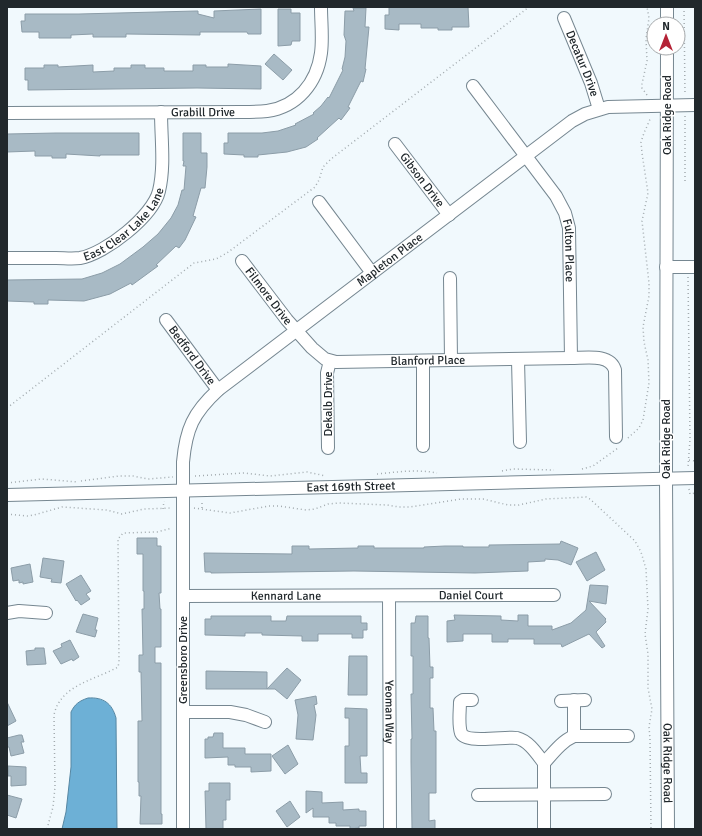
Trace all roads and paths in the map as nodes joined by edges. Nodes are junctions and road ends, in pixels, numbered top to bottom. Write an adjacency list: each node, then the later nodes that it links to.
1 (321, 7): 9 (street, Grabill Drive)
2 (529, 7): 29 (path)
3 (564, 18): 8 (street, Decatur Drive)
4 (667, 56): 7 (street, Oak Ridge Road)
5 (473, 86): 12 (street, Fulton Place)
6 (695, 105): 7 (street, Mapleton Place)
7 (667, 106): 8 (street, Mapleton Place); 17 (street, Oak Ridge Road)
8 (599, 109): 12 (street, Mapleton Place)
9 (161, 112): 10 (street, Grabill Drive); 15 (street, East Clear Lake Lane)
10 (7, 113)
11 (395, 144): 14 (street, Gibson Drive)
12 (526, 156): 14 (street, Mapleton Place); 23 (street, Fulton Place)
13 (319, 202): 19 (street)
14 (449, 215): 19 (street, Mapleton Place)
15 (7, 258)
16 (242, 261): 22 (street, Filmore Drive)
17 (666, 267): 18 (street); 37 (street, Oak Ridge Road)
18 (691, 272): 34 (path)
19 (372, 273): 22 (street, Mapleton Place)
20 (450, 278): 24 (street)
21 (166, 320): 28 (street, Bedford Drive)
22 (297, 331): 26 (street); 28 (street, Mapleton Place)
23 (571, 358): 25 (street, Blanford Place); 30 (street, Blanford Place)
24 (451, 360): 25 (street, Blanford Place); 27 (street, Blanford Place)
25 (518, 360): 31 (street)
26 (330, 361): 27 (street, Blanford Place); 33 (street, Dekalb Drive)
27 (422, 361): 32 (street)
28 (218, 390): 38 (street, Mapleton Place)
29 (7, 408)
30 (616, 437)
31 (520, 442)
32 (423, 446)
33 (328, 448)
34 (689, 460): 35 (path); 36 (path)
35 (695, 461)
36 (691, 478): 37 (street, East 169th Street); 39 (path)
37 (666, 479): 38 (street, East 169th Street); 64 (street, Oak Ridge Road)
38 (183, 491): 40 (street, East 169th Street); 41 (street, Greensboro Drive)
39 (695, 493)
40 (7, 495)
41 (183, 507): 42 (path); 45 (street, Greensboro Drive); 63 (path)
42 (7, 514)
43 (172, 528): 59 (path)
44 (554, 595): 46 (street, Daniel Court)
45 (183, 596): 46 (street, Kennard Lane); 51 (street, Greensboro Drive)
46 (389, 596): 61 (street, Yeoman Way)
47 (7, 613): 48 (street)
48 (46, 613)
49 (472, 700): 55 (street)
50 (561, 701): 53 (street)
51 (183, 712): 52 (street); 60 (street, Greensboro Drive)
52 (265, 722)
53 (574, 736): 54 (street); 55 (street)
54 (628, 736)
55 (544, 763): 58 (street)
56 (605, 794): 58 (street)
57 (478, 795): 58 (street)
58 (544, 795): 62 (street)
59 (47, 829)
60 (183, 829)
61 (390, 829)
62 (544, 829)
63 (651, 829)
64 (668, 829)

